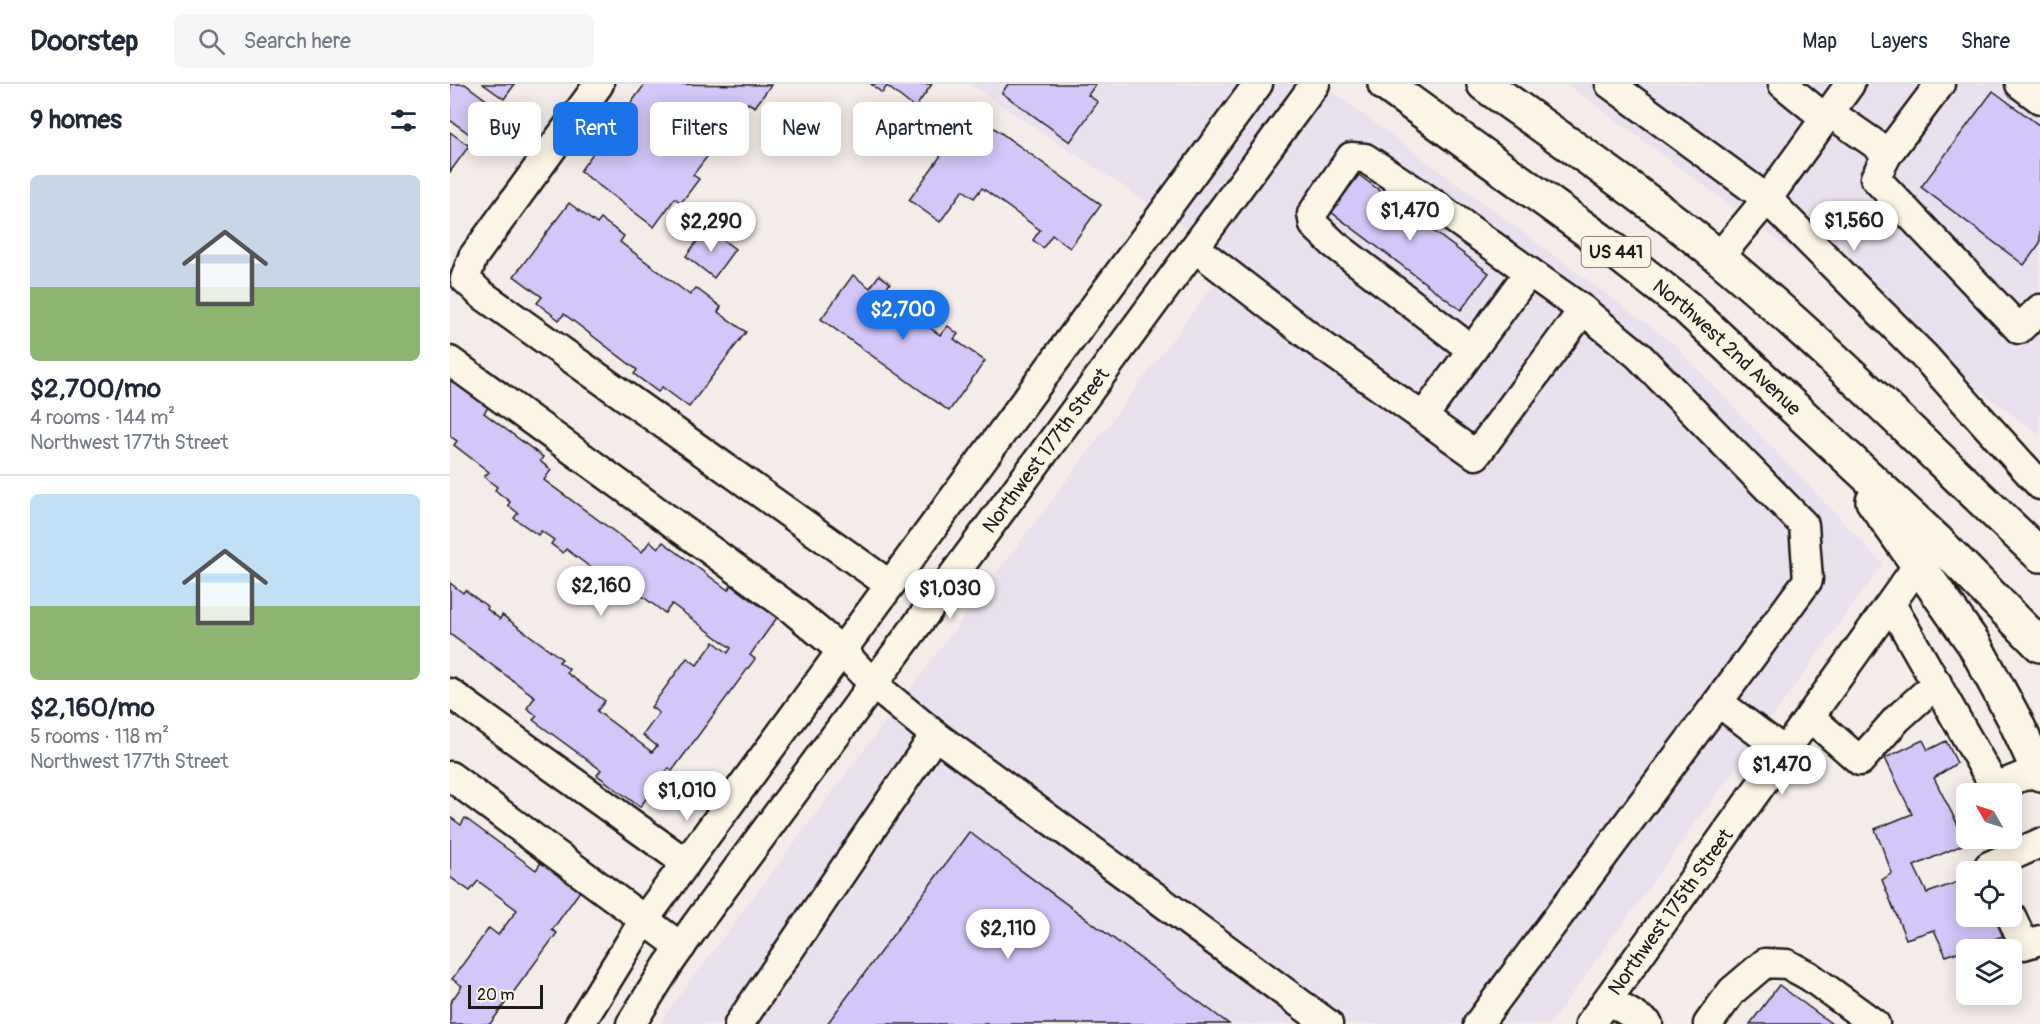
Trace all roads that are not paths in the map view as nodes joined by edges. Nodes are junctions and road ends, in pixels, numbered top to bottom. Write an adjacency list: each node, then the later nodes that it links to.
1 (599, 84): 27 (street)
2 (1258, 84): 27 (street)
3 (1315, 84): 15 (street, Northwest 177th Street)
4 (1385, 84): 23 (main road, Northwest 2nd Avenue / US 441)
5 (1484, 84): 16 (main road, US 441)
6 (1610, 84): 14 (street)
7 (1783, 84): 12 (street)
8 (1851, 84): 12 (street)
9 (1940, 84): 13 (street)
10 (2020, 84): 11 (street)
11 (2040, 99)
12 (1828, 116): 13 (street); 14 (street)
13 (1888, 153): 18 (street)
14 (1767, 199): 16 (street); 24 (street)
15 (1195, 248): 22 (street); 32 (street, Northwest 177th Street)
16 (1719, 257): 25 (main road, US 441)
17 (1529, 272): 19 (street); 20 (street); 20 (street)
18 (2040, 309)
19 (1583, 310): 22 (street); 34 (street)
20 (1472, 350): 22 (street)
21 (450, 361): 30 (street)
22 (1422, 417)
23 (1830, 441): 26 (main road); 29 (main road, Northwest 2nd Avenue / US 441)
24 (2040, 485)
25 (2040, 555)
26 (1918, 565): 28 (street, Northwest 175th Street); 38 (main road)
27 (890, 585): 30 (street)
28 (1891, 604): 31 (street); 35 (street, Northwest 175th Street)
29 (2040, 645)
30 (842, 651): 32 (street); 42 (street)
31 (1937, 683): 35 (street); 38 (street)
32 (874, 685): 36 (street); 46 (street, Northwest 177th Street)
33 (450, 693): 42 (street)
34 (1718, 702): 37 (street); 52 (street)
35 (1810, 717): 37 (street, Northwest 175th Street)
36 (935, 735): 50 (street); 51 (street)
37 (1785, 752): 47 (street, Northwest 175th Street)
38 (2039, 772)
39 (450, 776): 43 (street)
40 (2040, 843): 41 (street)
41 (2000, 861)
42 (686, 863): 43 (street)
43 (644, 920): 46 (street); 48 (street)
44 (2016, 927): 45 (street)
45 (2040, 940)
46 (681, 947): 49 (street, Northwest 177th Street)
47 (1608, 1000): 53 (street, Northwest 175th Street); 54 (street)
48 (580, 1024)
49 (631, 1024)
50 (739, 1024)
51 (1328, 1024)
52 (1478, 1024)
53 (1590, 1024)
54 (1648, 1024)
55 (1708, 1024): 56 (street)
56 (1875, 1024)

